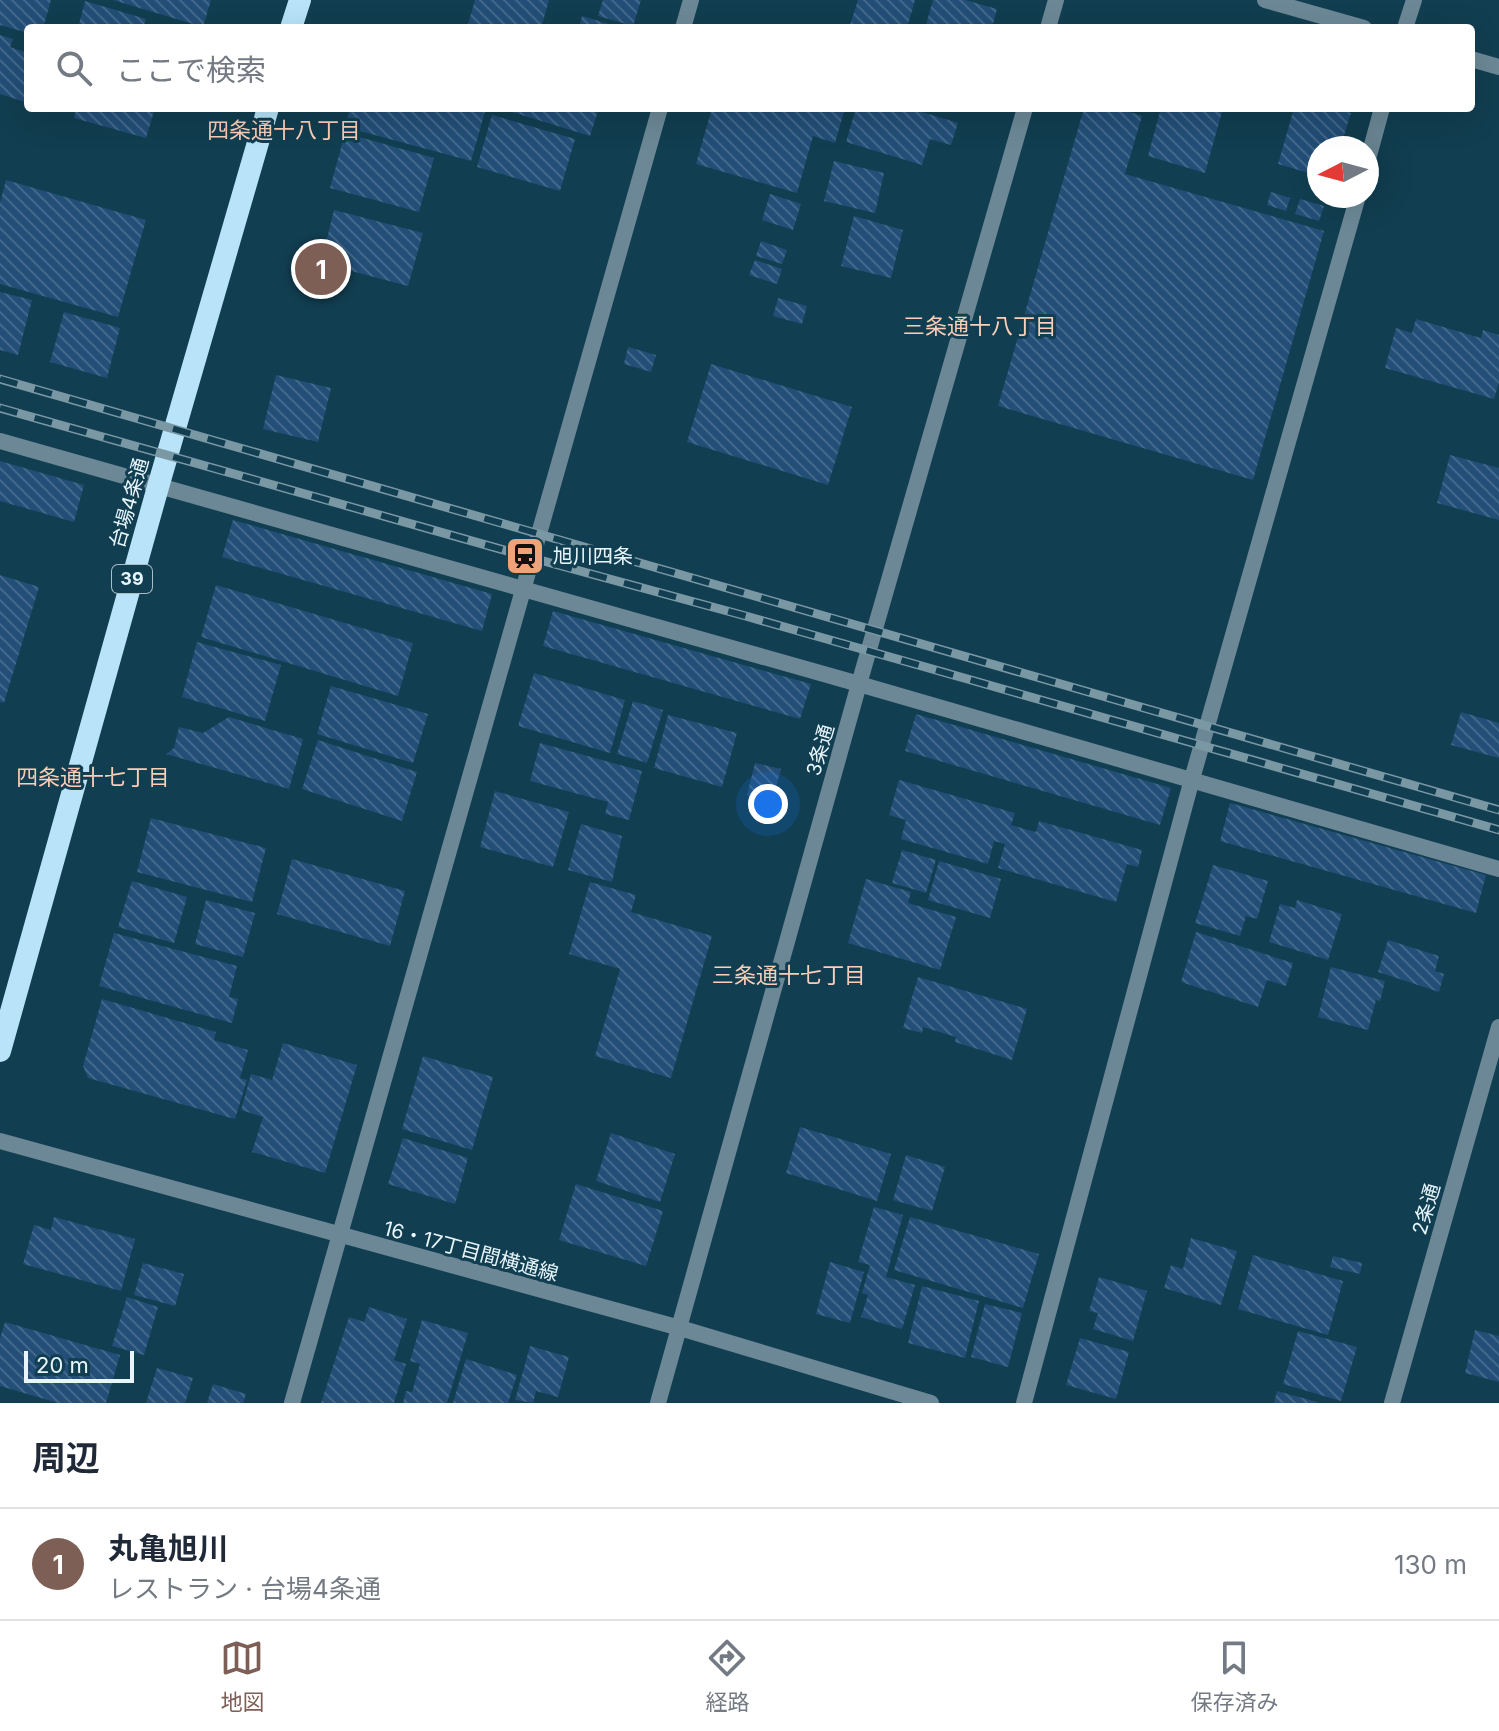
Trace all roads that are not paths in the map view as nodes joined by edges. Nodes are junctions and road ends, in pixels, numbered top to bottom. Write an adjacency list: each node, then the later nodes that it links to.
1 (300, 0): 6 (highway)
2 (691, 0): 7 (street)
3 (1056, 0): 8 (street)
4 (1265, 0): 9 (street)
5 (1414, 0): 10 (street)
6 (292, 24)
7 (684, 24)
8 (1049, 24)
9 (1350, 24)
10 (1406, 24)
11 (1475, 60): 12 (street)
12 (1499, 67)
13 (267, 112): 20 (highway, 台場4条通 / 39)
14 (659, 112): 21 (street)
15 (1024, 112): 22 (street, 3条通)
16 (1381, 112): 17 (street)
17 (1374, 136)
18 (1355, 208): 23 (street)
19 (0, 441): 20 (street)
20 (158, 487): 21 (street); 26 (highway, 台場4条通 / 39)
21 (522, 588): 22 (street); 28 (street)
22 (859, 684): 23 (street); 29 (street, 3条通)
23 (1192, 779): 24 (street); 33 (street)
24 (1499, 869)
25 (1499, 1027): 34 (street, 2条通)
26 (0, 1051)
27 (0, 1141): 28 (street, 16・17丁目間横通線)
28 (339, 1236): 29 (street, 16・17丁目間横通線); 30 (street)
29 (680, 1328): 31 (street, 3条通); 32 (street, 16・17丁目間横通線)
30 (292, 1403)
31 (658, 1403)
32 (931, 1403)
33 (1024, 1403)
34 (1392, 1403)

